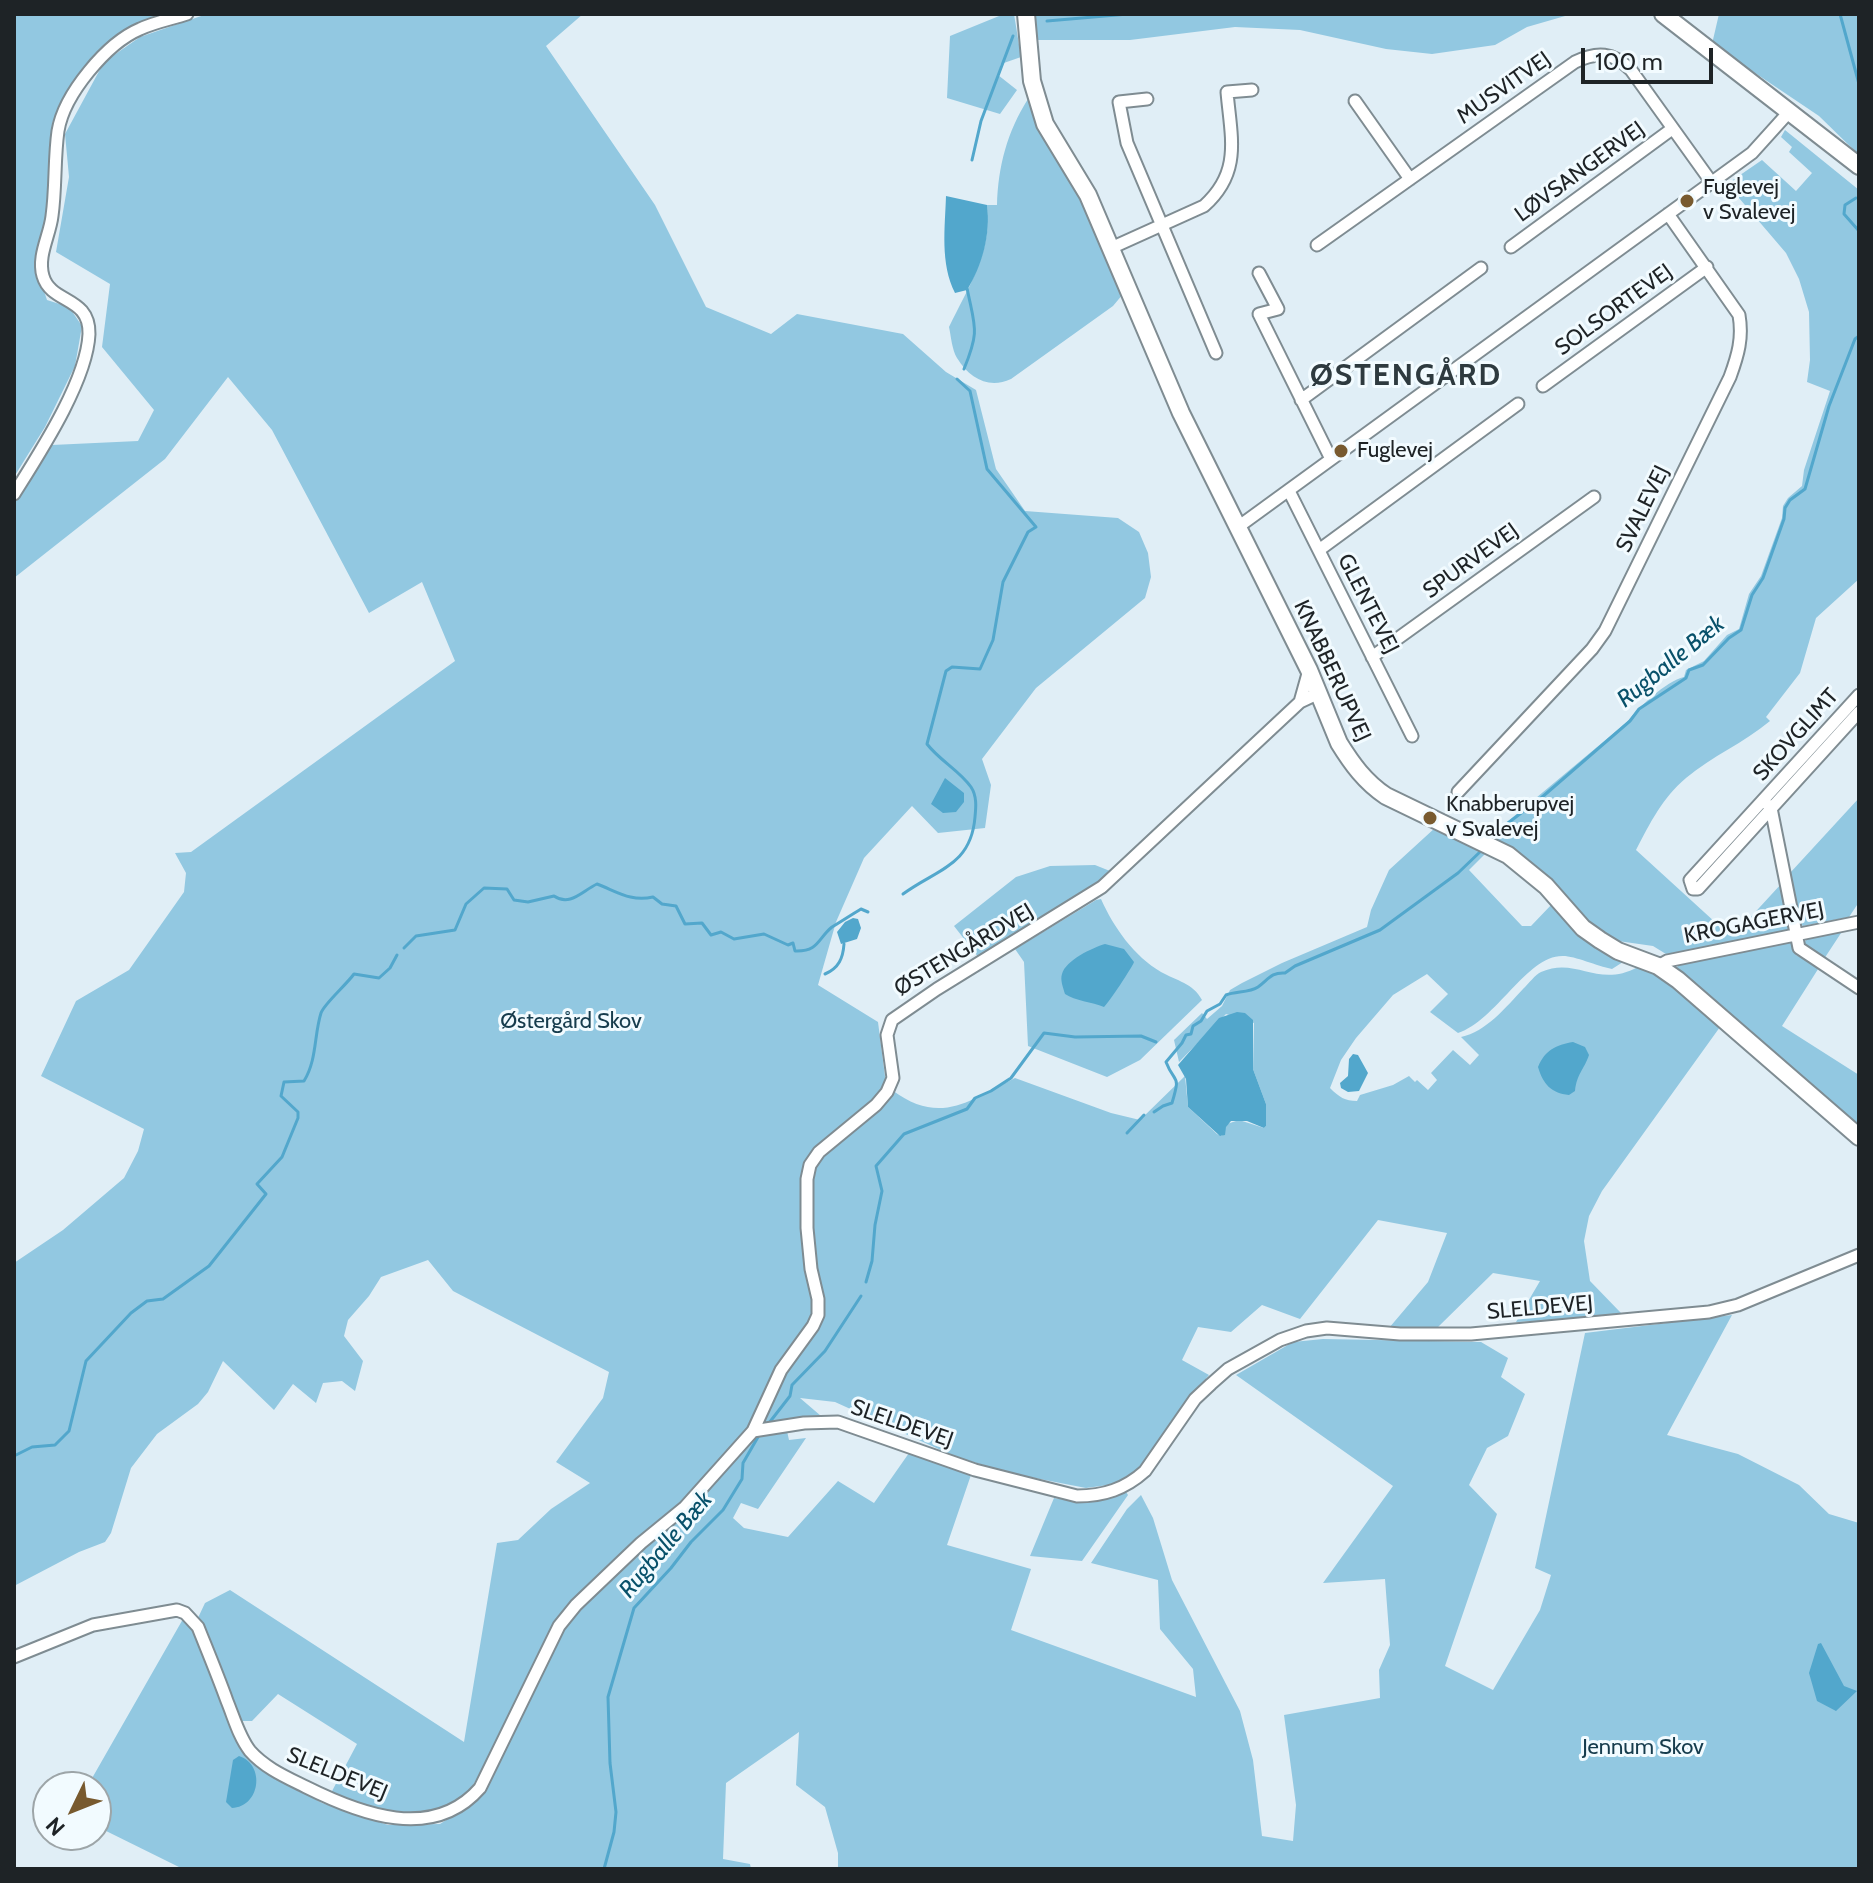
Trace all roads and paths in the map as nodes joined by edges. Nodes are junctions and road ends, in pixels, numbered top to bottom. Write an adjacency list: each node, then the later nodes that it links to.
1 (187, 14): 26 (street)
2 (1026, 14): 16 (street, KNABBERUPVEJ)
3 (1663, 14): 7 (street)
4 (1252, 90): 13 (street)
5 (1147, 99): 13 (street)
6 (1355, 101): 10 (street)
7 (1789, 112): 9 (street); 11 (street)
8 (1672, 129): 10 (street, MUSVITVEJ); 11 (street, MUSVITVEJ); 15 (street, LØVSANGERVEJ)
9 (1859, 166)
10 (1410, 179): 14 (street, MUSVITVEJ)
11 (1712, 183): 12 (street)
12 (1668, 214): 17 (street, SVALEVEJ); 24 (street)
13 (1161, 225): 16 (street); 20 (street)
14 (1317, 245)
15 (1511, 247)
16 (1111, 248): 28 (street, KNABBERUPVEJ)
17 (1707, 267): 21 (street, SOLSORTEVEJ); 37 (street, SVALEVEJ)
18 (1481, 268): 22 (street)
19 (1259, 273): 22 (street)
20 (1216, 353)
21 (1543, 386)
22 (1301, 400): 24 (street)
23 (1518, 404): 29 (street)
24 (1331, 459): 25 (street)
25 (1289, 491): 28 (street); 29 (street, GLENTEVEJ)
26 (14, 494)
27 (1594, 497): 30 (street, SPURVEVEJ)
28 (1238, 527): 31 (street, KNABBERUPVEJ)
29 (1319, 550): 30 (street, GLENTEVEJ)
30 (1372, 657): 36 (street, GLENTEVEJ)
31 (1309, 670): 32 (street, KNABBERUPVEJ); 34 (street)
32 (1319, 693): 34 (street, ØSTENGÅRDVEJ); 41 (street, KNABBERUPVEJ)
33 (1859, 695): 38 (street, SKOVGLIMT)
34 (1300, 702): 45 (street, ØSTENGÅRDVEJ)
35 (1859, 712): 38 (street, SKOVGLIMT)
36 (1412, 736)
37 (1458, 792)
38 (1767, 804): 38 (street, SKOVGLIMT); 40 (street, SKOVGLIMT)
39 (1859, 922): 40 (street, KROGAGERVEJ)
40 (1795, 935): 41 (street, KROGAGERVEJ); 42 (street)
41 (1658, 966): 43 (street, KNABBERUPVEJ)
42 (1859, 988)
43 (1859, 1137)
44 (1859, 1255): 45 (street, SLELDEVEJ)
45 (753, 1431): 46 (street, SLELDEVEJ)
46 (14, 1657)

